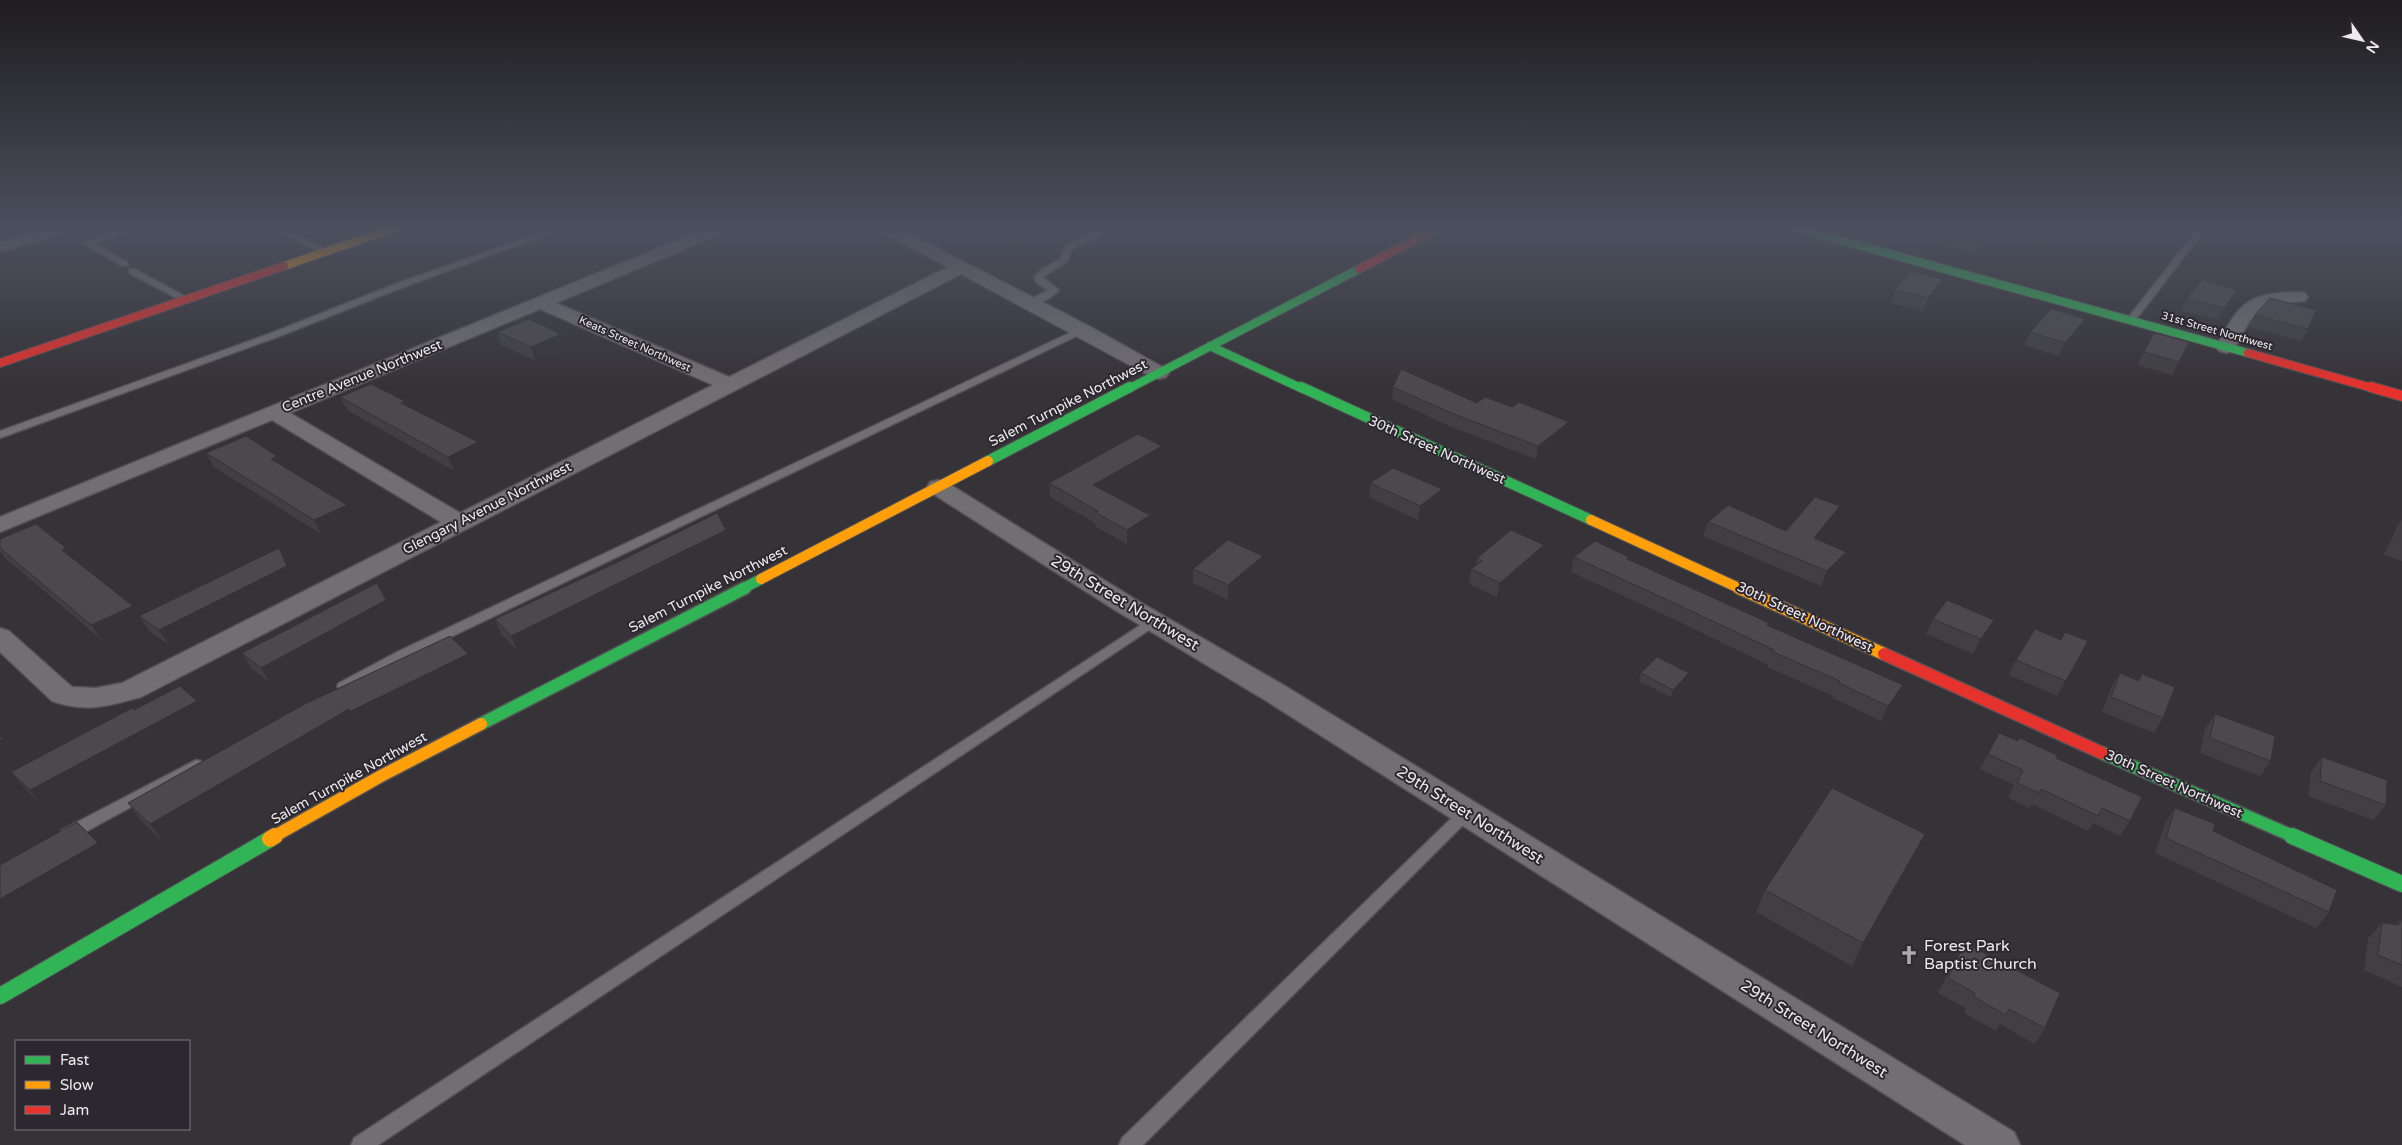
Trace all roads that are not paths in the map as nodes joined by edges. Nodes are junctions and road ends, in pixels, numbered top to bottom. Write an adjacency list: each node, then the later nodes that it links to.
1 (150, 280): 12 (lane)
2 (240, 280): 12 (street)
3 (414, 280): 24 (lane)
4 (595, 280): 13 (street, Centre Avenue Northwest)
5 (935, 280): 21 (street, Glengary Avenue Northwest)
6 (987, 280): 14 (street)
7 (1040, 280): 14 (lane)
8 (1337, 280): 17 (street, Salem Turnpike Northwest)
9 (1987, 280): 15 (street, 31st Street Northwest)
10 (2162, 280): 15 (lane)
11 (2299, 297): 18 (street)
12 (186, 299): 19 (street)
13 (541, 303): 21 (street, Keats Street Northwest); 23 (street, Centre Avenue Northwest)
14 (1030, 303): 16 (street)
15 (2131, 320): 18 (street, 31st Street Northwest)
16 (1082, 330): 20 (street); 30 (lane)
17 (1210, 346): 20 (street, Salem Turnpike Northwest); 34 (street, 30th Street Northwest)
18 (2226, 347): 22 (street, 31st Street Northwest)
19 (0, 363)
20 (1159, 373): 25 (street, Salem Turnpike Northwest)
21 (729, 385): 26 (street, Glengary Avenue Northwest)
22 (2402, 396)
23 (273, 412): 26 (street); 27 (street, Centre Avenue Northwest)
24 (0, 435)
25 (938, 487): 28 (street, 29th Street Northwest); 35 (street, Salem Turnpike Northwest)
26 (458, 522): 29 (street, Glengary Avenue Northwest)
27 (0, 525)
28 (1153, 621): 32 (street, 29th Street Northwest); 36 (lane)
29 (8, 645)
30 (332, 692)
31 (210, 758): 33 (lane)
32 (1467, 812): 37 (lane); 38 (street, 29th Street Northwest)
33 (52, 842)
34 (2402, 884)
35 (0, 996)
36 (361, 1145)
37 (1129, 1145)
38 (2000, 1145)

